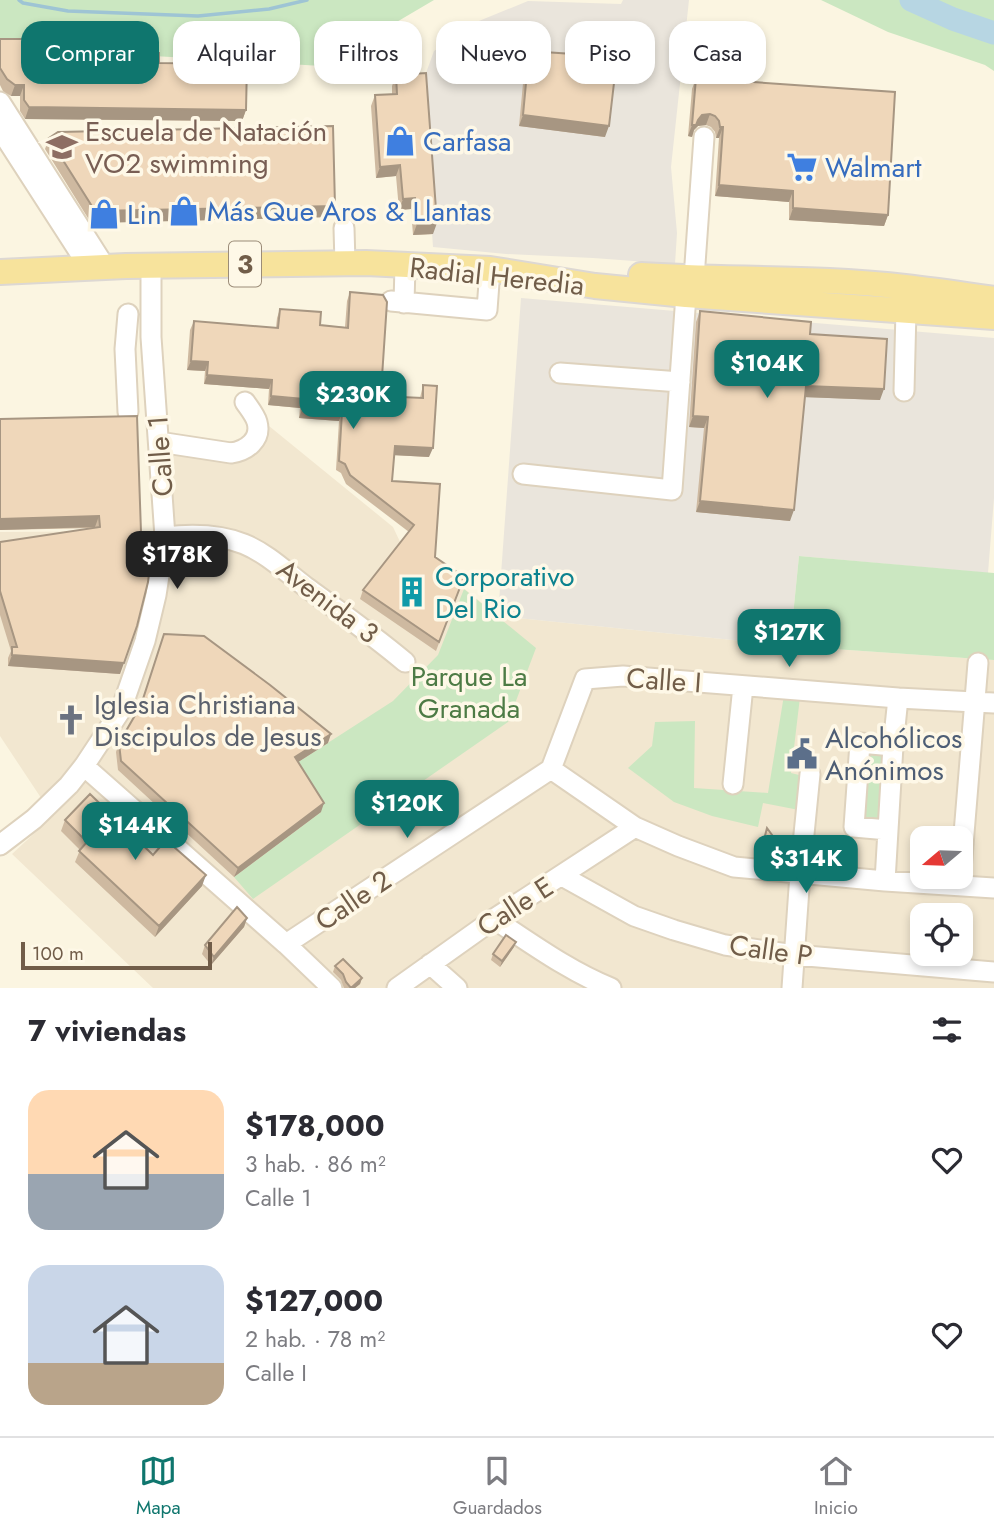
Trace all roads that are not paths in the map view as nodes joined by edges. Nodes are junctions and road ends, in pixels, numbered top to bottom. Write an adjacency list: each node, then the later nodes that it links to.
1 (0, 102): 8 (street)
2 (0, 129): 8 (street)
3 (705, 137): 11 (street)
4 (344, 228): 5 (street)
5 (345, 263): 6 (main road, Radial Heredia / 3); 7 (main road, Radial Heredia / 3)
6 (151, 266): 8 (main road, Radial Heredia / 3); 17 (street, Calle 1)
7 (405, 266): 9 (main road, Radial Heredia / 3); 9 (street)
8 (97, 267): 10 (main road, Radial Heredia / 3)
9 (489, 269): 11 (main road, Radial Heredia)
10 (0, 272)
11 (690, 287): 12 (main road, Radial Heredia); 20 (street)
12 (904, 298): 13 (main road); 14 (main road); 16 (main road); 21 (street)
13 (994, 299)
14 (994, 308)
15 (128, 314): 18 (street)
16 (994, 317)
17 (153, 361): 18 (street); 24 (street, Calle 1)
18 (126, 363): 23 (street)
19 (560, 373): 20 (street)
20 (680, 382): 25 (street)
21 (904, 391)
22 (245, 402): 24 (street)
23 (128, 412)
24 (159, 442): 26 (street, Calle 1)
25 (523, 474)
26 (165, 537): 27 (street, Avenida 3); 34 (street, Calle 1)
27 (405, 662)
28 (978, 663): 31 (street)
29 (743, 686): 30 (street, Calle I); 35 (street, Calle I); 37 (street)
30 (898, 698): 31 (street, Calle I); 33 (street)
31 (974, 702): 32 (street, Calle I); 38 (street)
32 (994, 704)
33 (893, 746): 40 (street); 40 (street)
34 (84, 766): 41 (street, Calle 1); 49 (street)
35 (551, 769): 39 (street); 49 (street, Calle 2)
36 (810, 774): 42 (street)
37 (733, 784)
38 (964, 826)
39 (635, 827): 42 (street); 43 (street, Calle E)
40 (888, 830): 45 (street)
41 (0, 845)
42 (800, 874): 45 (street); 50 (street)
43 (562, 876): 48 (street, Calle E); 50 (street, Calle P)
44 (910, 880): 45 (street)
45 (885, 881)
46 (973, 881): 47 (street)
47 (994, 888)
48 (494, 919): 51 (street, Calle E); 56 (street)
49 (286, 944): 53 (street)
50 (794, 955): 52 (street, Calle P); 57 (street)
51 (430, 964): 54 (street, Calle E); 55 (street)
52 (994, 972)
53 (332, 988)
54 (397, 988)
55 (457, 988)
56 (611, 988)
57 (792, 988)

